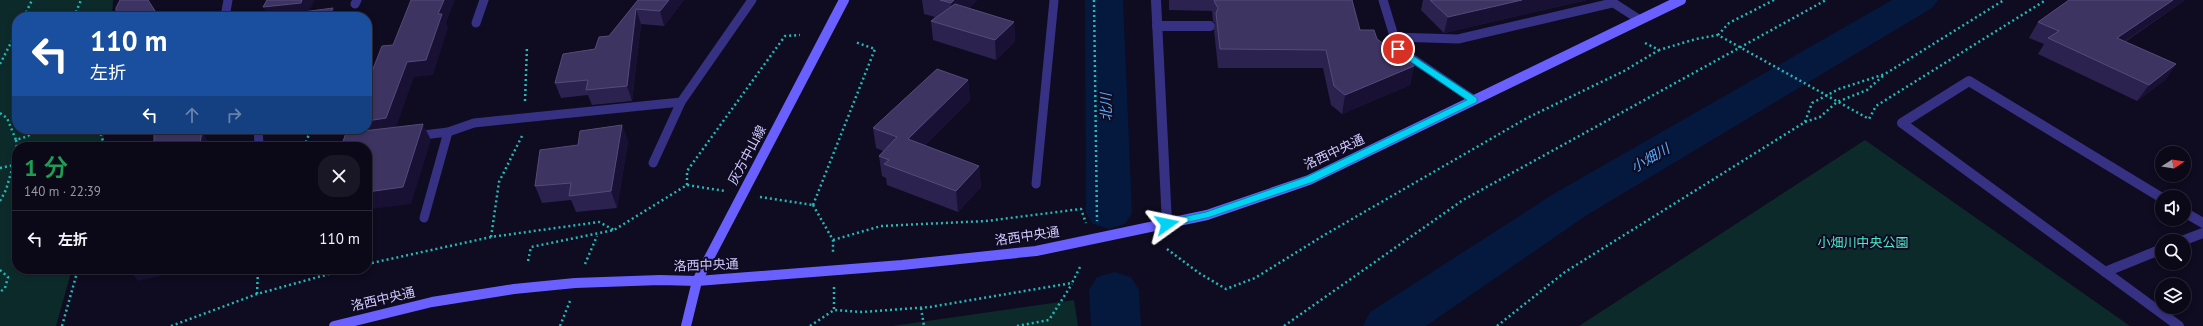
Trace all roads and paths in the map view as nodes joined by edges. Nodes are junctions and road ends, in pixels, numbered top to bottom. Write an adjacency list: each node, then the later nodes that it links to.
1 (32, 0): 17 (path)
2 (81, 0): 18 (path)
3 (228, 0): 19 (lane)
4 (484, 0): 21 (lane)
5 (752, 0): 36 (lane)
6 (844, 0): 74 (street, 灰方中山線)
7 (1054, 0): 51 (lane)
8 (1094, 0): 58 (path)
9 (1156, 0): 22 (street)
10 (1383, 0): 26 (lane)
11 (1681, 0): 20 (street, 洛西中央通)
12 (1774, 0): 25 (path)
13 (1826, 0): 31 (path)
14 (2004, 0): 34 (path)
15 (2046, 0): 37 (path)
16 (1610, 1): 20 (lane); 26 (lane)
17 (26, 12)
18 (76, 12)
19 (226, 12)
20 (1640, 20): 35 (street, 洛西中央通)
21 (476, 23)
22 (1157, 26): 23 (street); 57 (street)
23 (1210, 26)
24 (800, 35): 60 (path)
25 (1718, 35): 31 (path); 32 (path)
26 (1395, 37): 35 (lane)
27 (12, 41): 33 (path)
28 (855, 42): 59 (path)
29 (1645, 43): 32 (path)
30 (527, 46): 39 (path)
31 (1737, 48): 37 (path); 86 (path)
32 (1659, 50): 64 (path)
33 (0, 64)
34 (1885, 74): 37 (path); 40 (path)
35 (1474, 100): 57 (street, 洛西中央通)
36 (681, 102): 39 (lane); 47 (lane)
37 (1837, 102): 40 (path)
38 (0, 113): 41 (path)
39 (524, 118): 42 (lane); 62 (path)
40 (1805, 122): 87 (path)
41 (12, 130)
42 (448, 132): 45 (lane); 55 (lane)
43 (14, 134): 46 (path)
44 (30, 134): 46 (path)
45 (409, 137)
46 (16, 140)
47 (653, 163)
48 (12, 165): 49 (path)
49 (0, 168)
50 (12, 171): 53 (path)
51 (1036, 184)
52 (2155, 194): 70 (street)
53 (0, 201)
54 (2191, 216): 56 (street)
55 (424, 218)
56 (2203, 223)
57 (1167, 224): 74 (street, 洛西中央通)
58 (1098, 226)
59 (1088, 228)
60 (614, 230): 62 (path); 66 (path)
61 (2203, 233): 63 (street)
62 (491, 237): 67 (path)
63 (2191, 238)
64 (1167, 249)
65 (2155, 252): 70 (street)
66 (528, 261)
67 (372, 263)
68 (1080, 267): 75 (path)
69 (0, 270): 76 (path)
70 (2105, 272): 88 (street)
71 (77, 274): 79 (path)
72 (258, 274): 77 (path)
73 (329, 274): 77 (path)
74 (697, 281): 81 (street, 洛西中央通); 82 (street, 灰方中山線)
75 (1072, 284): 78 (path); 85 (path)
76 (0, 292)
77 (258, 294): 80 (path)
78 (921, 308): 83 (path); 84 (path)
79 (62, 326)
80 (172, 326)
81 (334, 326)
82 (686, 326)
83 (810, 326)
84 (924, 326)
85 (1018, 326)
86 (1284, 326)
87 (1497, 326)
88 (2179, 326)

